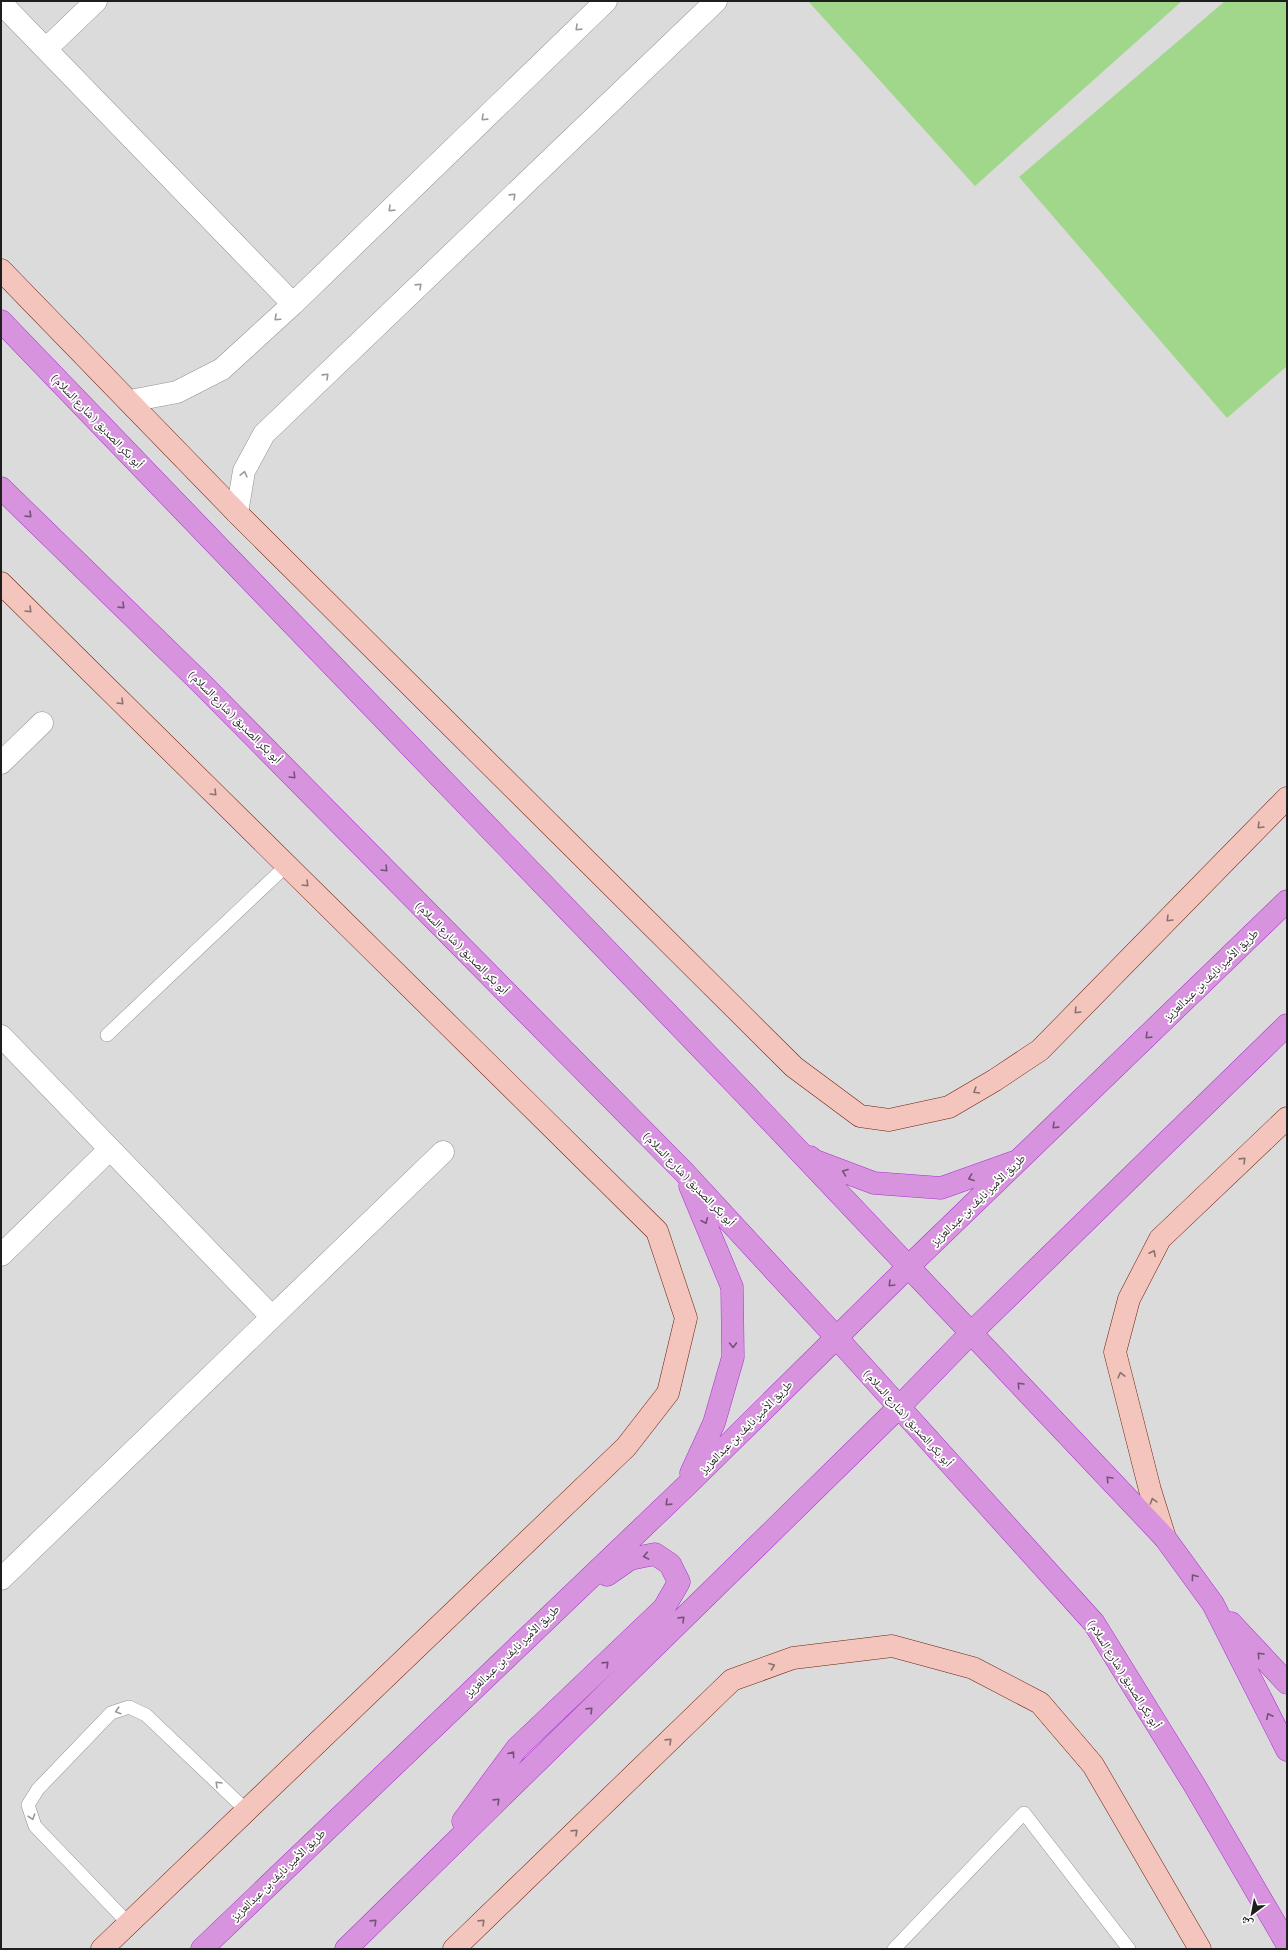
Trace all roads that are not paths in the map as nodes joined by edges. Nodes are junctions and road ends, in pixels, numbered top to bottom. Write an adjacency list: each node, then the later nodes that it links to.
1 (96, 1): 5 (street)
2 (606, 1): 7 (street, one-way to 7)
3 (716, 1): 11 (street, one-way to 3)
4 (1, 3): 5 (street)
5 (46, 49): 7 (street)
6 (1, 270): 9 (main road)
7 (293, 304): 9 (street, one-way to 9)
8 (1, 321): 21 (highway, ( شارع السلام ) أبو بكر الصديق)
9 (130, 401): 11 (main road)
10 (1, 488): 26 (highway, ( شارع السلام ) أبو بكر الصديق, one-way to 26)
11 (237, 513): 15 (main road, one-way to 11)
12 (1, 583): 16 (main road, one-way to 16)
13 (42, 723): 14 (street)
14 (1, 763)
15 (1287, 798)
16 (287, 865): 19 (lane); 40 (main road, one-way to 40)
17 (1287, 901): 25 (highway, طريق الأمير نايف بن عبدالعزيز, one-way to 25)
18 (1287, 1025): 30 (highway)
19 (107, 1035)
20 (1, 1036): 23 (street)
21 (747, 1096): 25 (highway, one-way to 21); 28 (highway, ( شارع السلام ) أبو بكر الصديق)
22 (1287, 1118): 34 (main road, one-way to 22)
23 (110, 1149): 27 (street); 29 (street)
24 (443, 1152): 29 (street)
25 (1020, 1160): 28 (highway, طريق الأمير نايف بن عبدالعزيز)
26 (684, 1172): 31 (highway, ( شارع السلام ) أبو بكر الصديق); 33 (highway, one-way to 33)
27 (1, 1255)
28 (908, 1267): 30 (highway, ( شارع السلام ) أبو بكر الصديق); 31 (highway, طريق الأمير نايف بن عبدالعزيز, one-way to 31)
29 (272, 1317): 35 (street)
30 (970, 1333): 32 (highway); 34 (highway, ( شارع السلام ) أبو بكر الصديق, one-way to 30)
31 (836, 1338): 32 (highway, ( شارع السلام ) أبو بكر الصديق); 33 (highway, طريق الأمير نايف بن عبدالعزيز)
32 (899, 1407): 41 (highway, one-way to 32); 43 (highway, ( شارع السلام ) أبو بكر الصديق)
33 (686, 1486): 37 (highway, طريق الأمير نايف بن عبدالعزيز, one-way to 37)
34 (1165, 1538): 36 (highway, ( شارع السلام ) أبو بكر الصديق, one-way to 34)
35 (1, 1579)
36 (1213, 1604): 38 (highway, ( شارع السلام ) أبو بكر الصديق, one-way to 36); 39 (highway, ( شارع السلام ) أبو بكر الصديق, one-way to 36)
37 (554, 1611): 41 (highway, one-way to 37); 45 (highway, طريق الأمير نايف بن عبدالعزيز)
38 (1287, 1683)
39 (1287, 1750)
40 (247, 1810): 42 (main road); 42 (lane, one-way to 42)
41 (432, 1865): 46 (highway, one-way to 41)
42 (128, 1923): 44 (main road)
43 (1287, 1944)
44 (102, 1949)
45 (202, 1949)
46 (346, 1949)
47 (454, 1949): 50 (main road, one-way to 50)
48 (894, 1949): 49 (lane)
49 (1129, 1949)
50 (1200, 1949)

